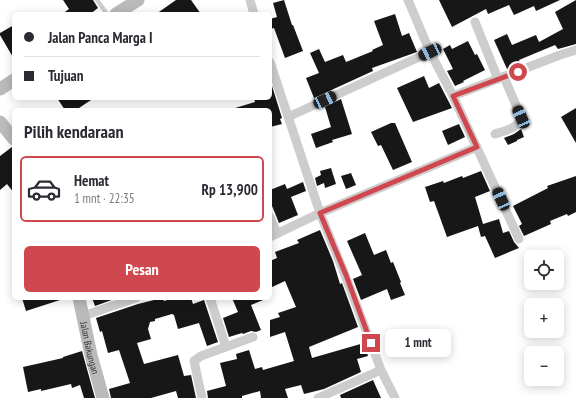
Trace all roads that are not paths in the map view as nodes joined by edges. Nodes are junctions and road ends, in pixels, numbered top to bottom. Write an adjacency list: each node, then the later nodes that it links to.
1 (97, 0): 5 (lane)
2 (138, 0): 6 (main road)
3 (250, 0): 7 (street)
4 (408, 0): 10 (street)
5 (106, 12)
6 (119, 12)
7 (253, 12)
8 (475, 22): 12 (street)
9 (576, 50): 12 (street)
10 (430, 52): 15 (street); 16 (street)
11 (272, 68): 16 (street)
12 (501, 78): 15 (street); 18 (street)
13 (12, 81): 14 (main road)
14 (0, 89)
15 (453, 96): 20 (street)
16 (288, 117): 21 (street)
17 (0, 122): 19 (main road)
18 (495, 134)
19 (12, 137)
20 (477, 147): 21 (street); 23 (street)
21 (320, 213): 22 (street); 30 (street)
22 (274, 235)
23 (518, 239)
24 (79, 300): 27 (main road, Jalan Bakungan)
25 (130, 300): 27 (street)
26 (211, 300): 29 (street)
27 (83, 316): 31 (main road, Jalan Bakungan)
28 (253, 337): 29 (street)
29 (226, 347): 32 (street)
30 (381, 370): 33 (street); 34 (street)
31 (103, 398)
32 (202, 398)
33 (318, 398)
34 (395, 398)

